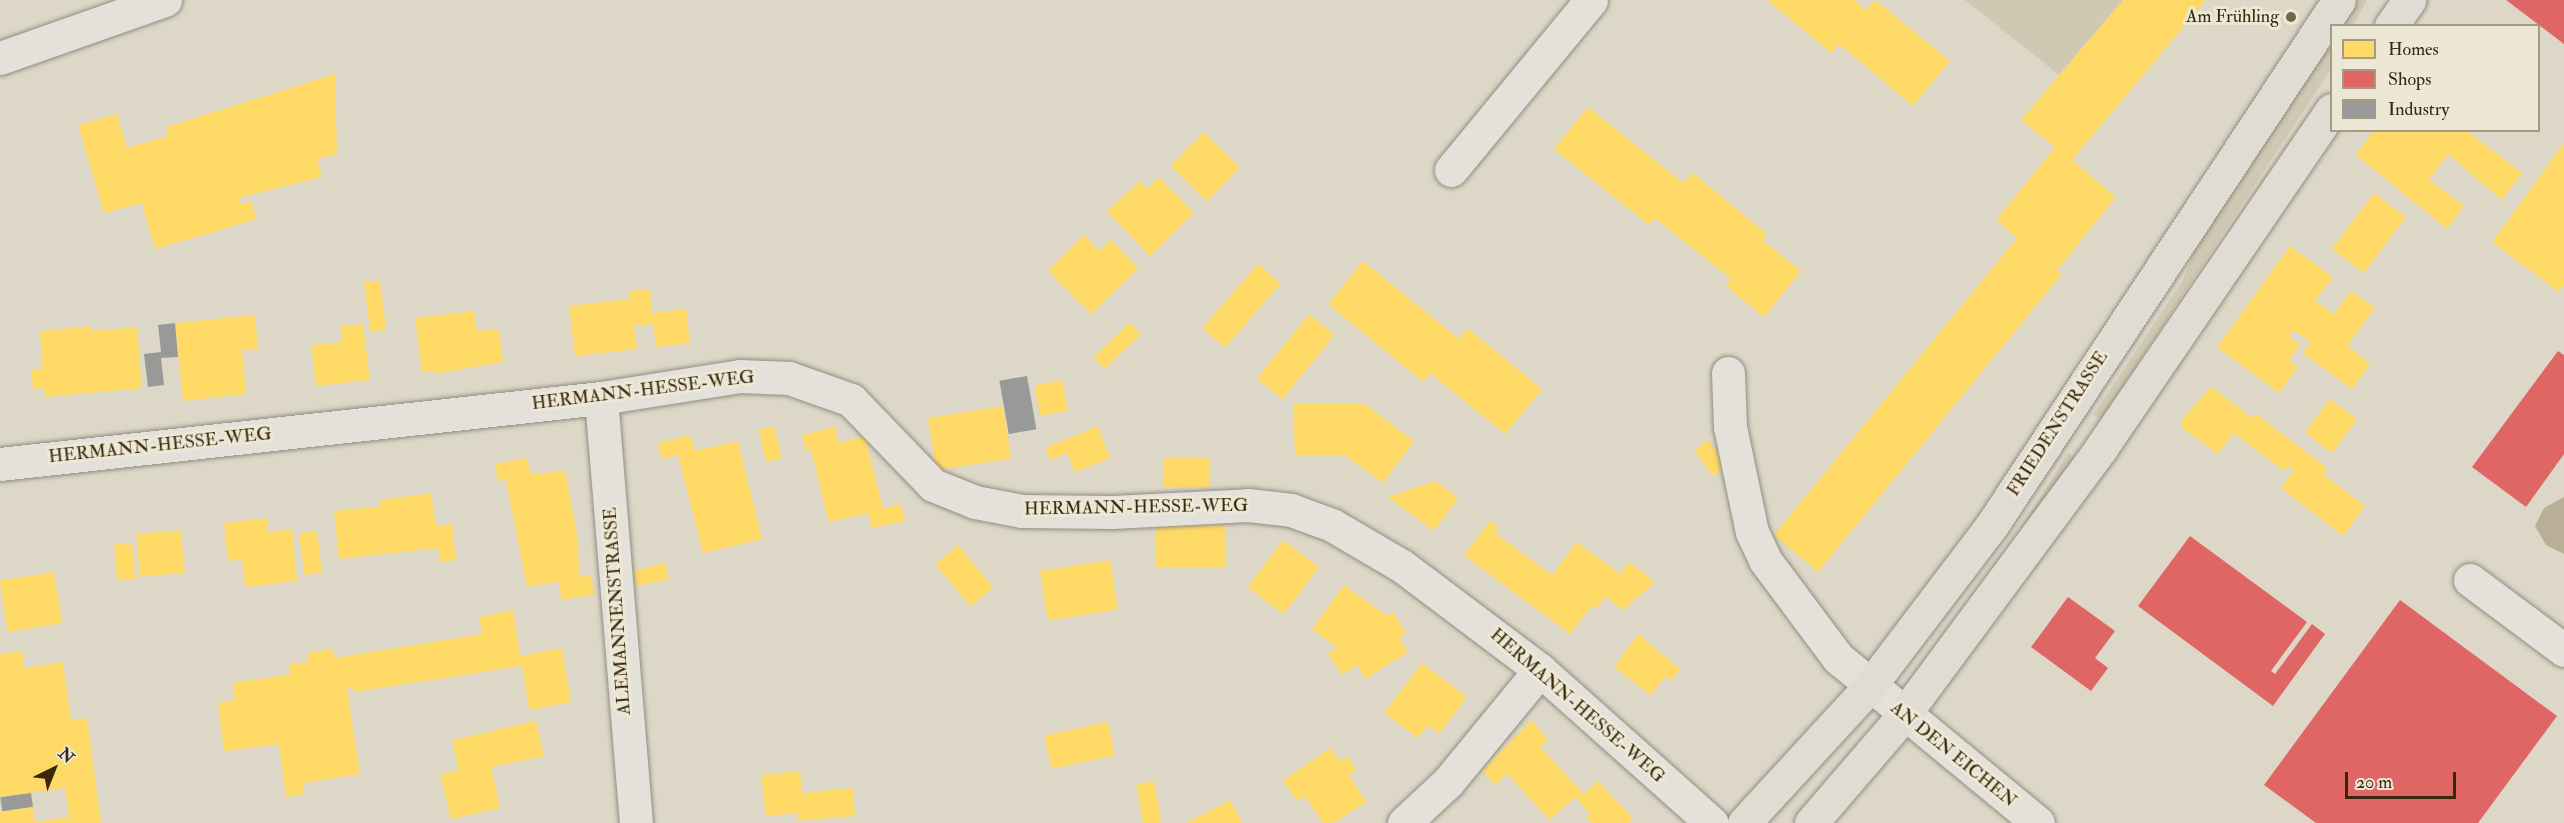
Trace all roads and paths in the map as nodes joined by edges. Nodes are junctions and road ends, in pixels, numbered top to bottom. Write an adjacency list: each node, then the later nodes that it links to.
1 (165, 0): 6 (street)
2 (1592, 0): 8 (street)
3 (2339, 0): 15 (main road, FRIEDENSTRASSE)
4 (2409, 0): 5 (main road)
5 (2392, 24)
6 (0, 57)
7 (2330, 111): 16 (main road)
8 (1451, 170)
9 (1728, 373): 15 (street, AN DEN EICHEN)
10 (601, 398): 11 (street, HERMANN-HESSE-WEG); 14 (street, HERMANN-HESSE-WEG); 17 (street, ALEMANNENSTRASSE)
11 (0, 464)
12 (2470, 580): 13 (street)
13 (2564, 650)
14 (1540, 670): 18 (street); 19 (street, HERMANN-HESSE-WEG)
15 (1869, 687): 16 (street, AN DEN EICHEN); 20 (main road, FRIEDENSTRASSE)
16 (1903, 716): 21 (main road); 22 (street, AN DEN EICHEN)
17 (636, 823)
18 (1404, 823)
19 (1712, 823)
20 (1744, 823)
21 (1811, 823)
22 (2038, 823)

